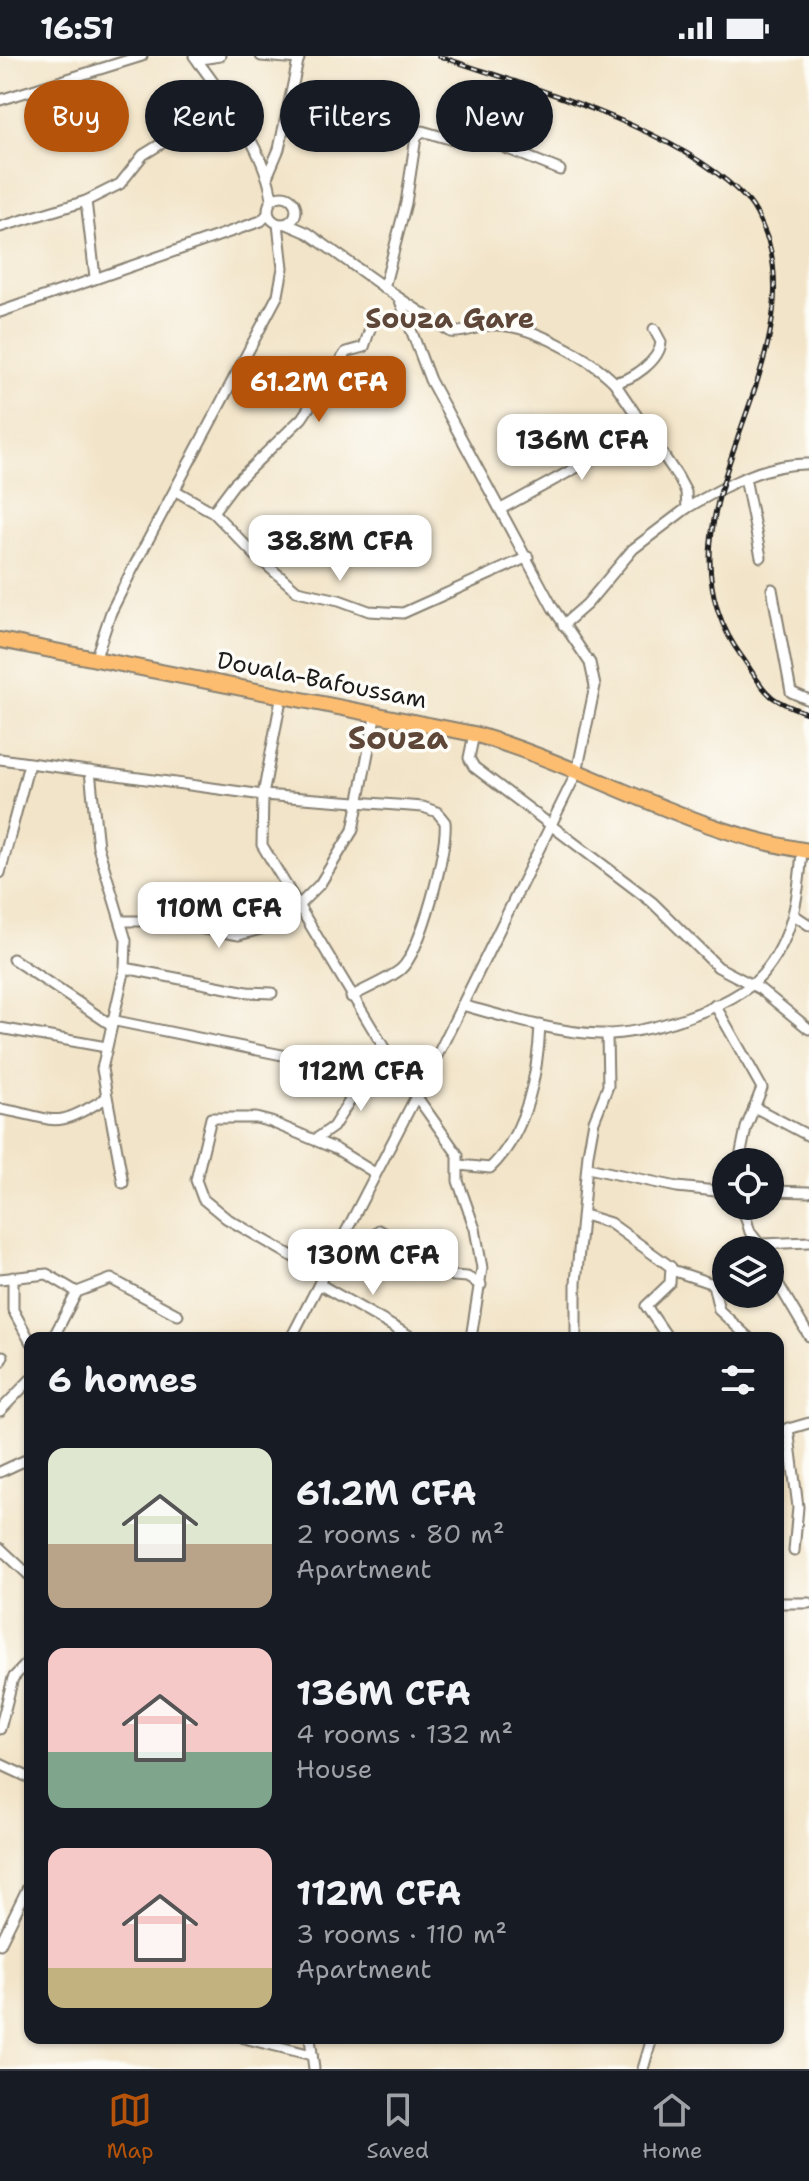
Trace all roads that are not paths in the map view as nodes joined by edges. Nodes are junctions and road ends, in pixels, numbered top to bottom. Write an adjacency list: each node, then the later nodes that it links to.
1 (142, 56): 7 (street)
2 (220, 56): 5 (street)
3 (261, 56): 4 (street)
4 (299, 58): 11 (street)
5 (196, 60): 6 (street)
6 (210, 80)
7 (0, 100)
8 (148, 152): 13 (street)
9 (253, 152): 11 (street)
10 (560, 170): 18 (street)
11 (269, 182): 12 (street)
12 (272, 200): 14 (street); 15 (street)
13 (86, 201): 16 (street); 17 (street)
14 (268, 214): 15 (street); 17 (street)
15 (282, 224): 18 (street); 27 (street)
16 (0, 227)
17 (95, 277): 20 (street)
18 (384, 288): 19 (street)
19 (399, 298): 21 (street); 23 (street)
20 (0, 312)
21 (405, 321): 29 (street); 30 (street)
22 (654, 329): 23 (street)
23 (614, 382): 24 (street)
24 (641, 423): 28 (street); 29 (street)
25 (809, 464): 26 (street)
26 (745, 478): 28 (street); 32 (street)
27 (176, 491): 30 (street); 36 (street)
28 (687, 508): 34 (street)
29 (501, 509): 31 (street)
30 (213, 512): 31 (street)
31 (528, 557): 34 (street)
32 (761, 557)
33 (772, 589): 38 (street)
34 (563, 625): 44 (street)
35 (0, 640): 36 (highway, Douala-Bafoussam)
36 (95, 660): 37 (highway, Douala-Bafoussam)
37 (282, 694): 39 (highway, Douala-Bafoussam); 45 (street)
38 (809, 700)
39 (376, 712): 40 (highway, Douala-Bafoussam); 46 (street)
40 (474, 734): 44 (highway, Douala-Bafoussam); 47 (street)
41 (0, 759): 42 (street)
42 (29, 764): 43 (street); 49 (street)
43 (90, 771): 45 (street); 52 (street)
44 (577, 772): 47 (street); 48 (highway, Douala-Bafoussam)
45 (263, 795): 46 (street); 50 (street)
46 (357, 802): 50 (street); 58 (street)
47 (551, 824): 56 (street); 59 (street)
48 (806, 850): 51 (street)
49 (0, 873)
50 (297, 907): 52 (street); 58 (street)
51 (794, 915): 53 (street); 56 (street)
52 (123, 921): 55 (street)
53 (809, 925)
54 (13, 959): 62 (street)
55 (125, 968): 57 (street); 62 (street)
56 (752, 984): 60 (street); 64 (street)
57 (272, 993)
58 (351, 997): 68 (street)
59 (462, 1005): 63 (street); 69 (street)
60 (715, 1005): 66 (street); 72 (street)
61 (809, 1014): 64 (street)
62 (111, 1022): 67 (street); 71 (street)
63 (540, 1025): 66 (street); 77 (street)
64 (806, 1026)
65 (0, 1028): 67 (street)
66 (607, 1035): 78 (street)
67 (106, 1047): 70 (street)
68 (395, 1066): 69 (street); 71 (street)
69 (416, 1094): 77 (street); 79 (street)
70 (106, 1098): 73 (street); 80 (street)
71 (351, 1098): 75 (street)
72 (754, 1107): 74 (street); 76 (street)
73 (0, 1109)
74 (809, 1136)
75 (316, 1139): 79 (street); 89 (street)
76 (743, 1148)
77 (459, 1165): 94 (street)
78 (588, 1168): 81 (street); 84 (street)
79 (375, 1173): 89 (street)
80 (123, 1183)
81 (712, 1191)
82 (784, 1191): 83 (street)
83 (809, 1192)
84 (584, 1215): 88 (street); 104 (street)
85 (379, 1230): 94 (street)
86 (809, 1242): 87 (street)
87 (784, 1245)
88 (672, 1270): 93 (street); 105 (street)
89 (323, 1274): 92 (street)
90 (13, 1277): 91 (street); 95 (street); 99 (street)
91 (0, 1279)
92 (319, 1284): 101 (street); 102 (street)
93 (712, 1284)
94 (481, 1285): 103 (street)
95 (77, 1292): 98 (street); 100 (street)
96 (784, 1300): 107 (street)
97 (719, 1308): 106 (street)
98 (178, 1315)
99 (25, 1332)
100 (56, 1332)
101 (294, 1332)
102 (400, 1332)
103 (472, 1332)
104 (576, 1332)
105 (664, 1332)
106 (743, 1332)
107 (809, 1336)
108 (24, 1386): 109 (street)
109 (0, 1411)
110 (809, 1423): 111 (street)
111 (784, 1430)
112 (784, 1435): 116 (street)
113 (24, 1461): 114 (street)
114 (0, 1472)
115 (0, 1548): 117 (street)
116 (794, 1551)
117 (24, 1570)
118 (784, 1603): 119 (street)
119 (809, 1603)
120 (24, 1666): 121 (street)
121 (4, 1709): 122 (street)
122 (0, 1729)
123 (0, 1764): 124 (street)
124 (24, 1775)
125 (24, 1896): 126 (street)
126 (0, 1944)
127 (268, 2044): 130 (street)
128 (311, 2044): 130 (street)
129 (650, 2044): 132 (street)
130 (312, 2055): 131 (street)
131 (314, 2069)
132 (643, 2069)

